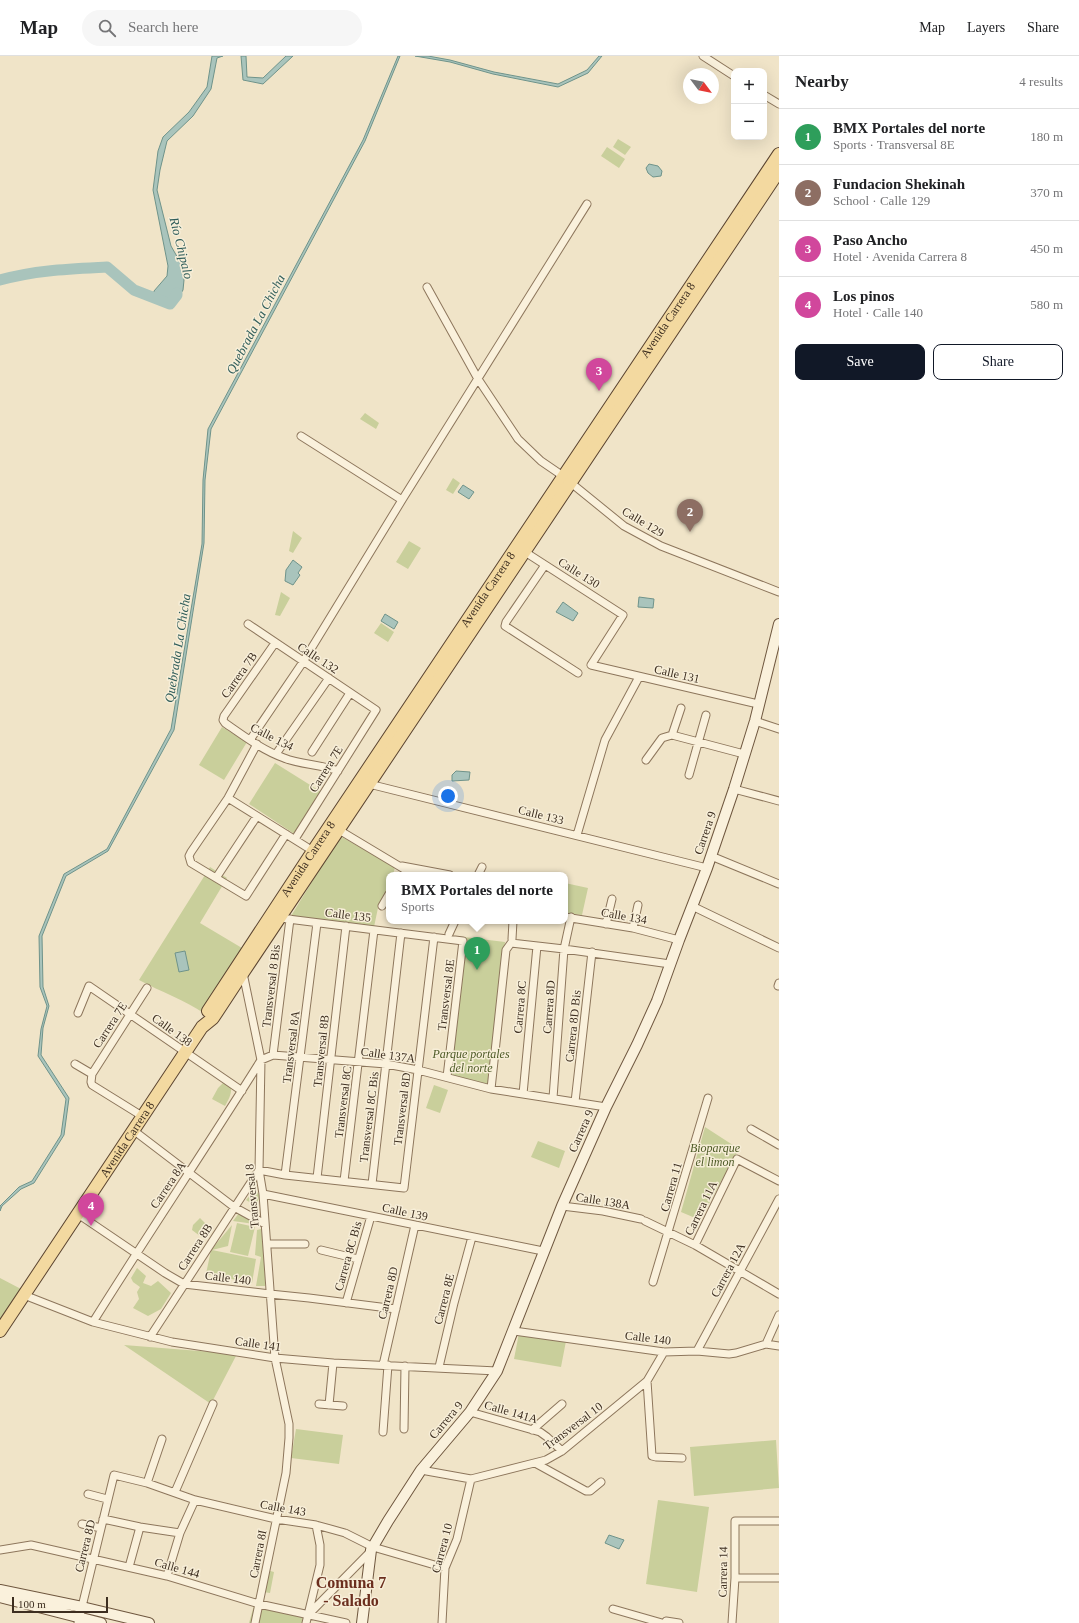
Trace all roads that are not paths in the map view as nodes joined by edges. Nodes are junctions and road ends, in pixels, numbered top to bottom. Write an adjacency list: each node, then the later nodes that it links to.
1 (703, 56): 2 (street)
2 (731, 74)
3 (767, 97): 4 (street)
4 (779, 104)
5 (779, 154): 11 (main road, Avenida Carrera 8)
6 (779, 171): 11 (main road, Avenida Carrera 8)
7 (587, 204): 9 (street)
8 (427, 287): 9 (street, Calle 129)
9 (478, 379): 11 (street, Calle 129); 12 (street)
10 (301, 436): 12 (street)
11 (567, 480): 13 (main road, Avenida Carrera 8); 15 (street, Calle 129); 51 (main road, Avenida Carrera 8)
12 (402, 500): 19 (street)
13 (525, 552): 14 (street, Calle 130); 42 (main road, Avenida Carrera 8)
14 (545, 565): 20 (street, Calle 130); 21 (street)
15 (779, 592)
16 (248, 624): 18 (street, Calle 132)
17 (779, 624): 25 (street, Carrera 9)
18 (275, 643): 19 (street, Calle 132); 29 (street, Carrera 7B)
19 (303, 662): 23 (street, Calle 132); 33 (street)
20 (591, 665): 22 (street, Calle 131)
21 (578, 672)
22 (639, 677): 25 (street, Calle 131); 49 (street)
23 (329, 678): 24 (street, Calle 132); 37 (street)
24 (350, 693): 27 (street, Calle 132); 36 (street)
25 (758, 704): 30 (street, Carrera 9)
26 (681, 708): 32 (street)
27 (376, 710): 40 (street, Carrera 7E)
28 (706, 715): 34 (street)
29 (223, 720): 33 (street, Calle 134)
30 (754, 721): 31 (street); 38 (street, Carrera 9)
31 (779, 729)
32 (672, 735): 34 (street); 39 (street)
33 (250, 740): 35 (street, Calle 134)
34 (699, 743): 38 (street); 41 (street)
35 (257, 744): 37 (street, Calle 134); 44 (street)
36 (312, 752)
37 (276, 754): 40 (street, Calle 134)
38 (744, 754): 43 (street, Carrera 9)
39 (646, 760)
40 (338, 771): 50 (street, Carrera 7E)
41 (689, 775)
42 (369, 784): 47 (main road, Avenida Carrera 8); 49 (street, Calle 133)
43 (734, 789): 45 (street); 52 (street, Carrera 9)
44 (228, 798): 46 (street); 58 (street)
45 (779, 801)
46 (257, 816): 48 (street); 58 (street)
47 (339, 830): 55 (street); 66 (main road, Avenida Carrera 8)
48 (286, 834): 50 (street); 58 (street)
49 (577, 835): 54 (street, Calle 133)
50 (295, 839): 51 (street)
51 (313, 851): 90 (main road, Avenida Carrera 8)
52 (711, 856): 54 (street, Carrera 9); 59 (street)
53 (482, 867): 57 (street)
54 (707, 868): 64 (street, Carrera 9)
55 (401, 870): 56 (street)
56 (421, 872)
57 (480, 872)
58 (216, 878)
59 (779, 884)
60 (386, 899): 63 (street)
61 (612, 899): 71 (street)
62 (638, 905): 73 (street)
63 (382, 906)
64 (692, 906): 80 (street, Carrera 9); 82 (street)
65 (568, 917): 71 (street, Calle 134)
66 (285, 919): 67 (street, Calle 135); 86 (main road, Avenida Carrera 8); 92 (street, Transversal 8 Bis)
67 (317, 923): 72 (street, Calle 135); 93 (street, Transversal 8A)
68 (454, 924): 76 (street)
69 (514, 924): 78 (street)
70 (567, 924): 83 (street, Carrera 8D)
71 (606, 924): 73 (street, Calle 134)
72 (346, 926): 74 (street, Calle 135); 95 (street, Transversal 8B)
73 (633, 928): 80 (street, Calle 134)
74 (374, 930): 75 (street, Calle 135); 96 (street, Transversal 8C)
75 (401, 933): 77 (street, Calle 135); 98 (street, Transversal 8C Bis)
76 (449, 934)
77 (434, 937): 79 (street, Calle 135); 99 (street, Transversal 8D)
78 (512, 939)
79 (461, 940): 101 (street, Transversal 8E)
80 (679, 940): 85 (street, Carrera 9)
81 (536, 946): 83 (street); 102 (street); 104 (street, Carrera 8C)
82 (779, 948)
83 (564, 949): 84 (street); 105 (street, Carrera 8D)
84 (592, 952): 85 (street); 107 (street, Carrera 8D Bis)
85 (670, 964): 108 (street, Carrera 9)
86 (243, 973): 90 (main road, Avenida Carrera 8); 94 (street, Transversal 8)
87 (147, 988): 89 (street, Carrera 7E)
88 (78, 1013): 89 (street, Calle 138)
89 (131, 1013): 91 (street, Calle 138); 100 (street, Carrera 7E)
90 (202, 1027): 91 (main road, Avenida Carrera 8)
91 (185, 1053): 103 (street, Calle 138); 109 (main road, Avenida Carrera 8)
92 (274, 1055): 93 (street, Calle 137A); 94 (street, Calle 137A)
93 (301, 1058): 95 (street, Calle 137A); 115 (street, Transversal 8A)
94 (261, 1060): 103 (street, Carrera 8A); 113 (street, Transversal 8)
95 (331, 1061): 96 (street, Calle 137A); 116 (street, Transversal 8B)
96 (358, 1062): 98 (street, Calle 137A); 117 (street, Transversal 8C)
97 (75, 1064): 100 (street)
98 (386, 1064): 99 (street, Calle 137A); 119 (street, Transversal 8C Bis)
99 (418, 1070): 101 (street, Calle 137A); 119 (street, Transversal 8D)
100 (92, 1074): 109 (street)
101 (447, 1077): 102 (street, Calle 137A)
102 (491, 1089): 104 (street, Calle 137A)
103 (242, 1091): 114 (street, Carrera 8A)
104 (523, 1094): 105 (street, Calle 137A)
105 (553, 1098): 107 (street, Calle 137A)
106 (708, 1098): 128 (street, Carrera 11)
107 (575, 1102): 108 (street, Calle 137A)
108 (606, 1107): 122 (street, Carrera 9)
109 (142, 1116): 111 (main road, Avenida Carrera 8)
110 (751, 1129): 112 (street)
111 (133, 1130): 114 (street); 124 (main road, Avenida Carrera 8)
112 (779, 1144)
113 (259, 1170): 115 (street); 120 (street, Transversal 8); 123 (street, Carrera 8B)
114 (190, 1173): 123 (street); 135 (street, Carrera 8A)
115 (286, 1175): 116 (street)
116 (317, 1178): 117 (street)
117 (344, 1181): 119 (street)
118 (779, 1181): 132 (street, Carrera 11A)
119 (372, 1184)
120 (263, 1194): 125 (street, Calle 139); 126 (street, Transversal 8)
121 (779, 1199): 137 (street, Carrera 12A)
122 (562, 1206): 128 (street, Calle 138A); 134 (street, Carrera 9)
123 (234, 1207): 126 (street); 139 (street, Carrera 8B)
124 (78, 1214): 135 (street, Calle 140); 142 (main road, Avenida Carrera 8)
125 (371, 1216): 127 (street, Calle 139); 136 (street, Carrera 8C Bis)
126 (265, 1224): 130 (street, Transversal 8)
127 (415, 1225): 129 (street, Calle 139); 144 (street, Carrera 8D)
128 (669, 1232): 132 (street, Calle 138A); 138 (street, Carrera 11)
129 (472, 1236): 134 (street, Calle 139); 158 (street, Carrera 8E)
130 (266, 1244): 131 (street); 140 (street, Transversal 8)
131 (305, 1244)
132 (695, 1245): 137 (street, Calle 138A)
133 (321, 1250): 136 (street)
134 (543, 1251): 148 (street, Carrera 9)
135 (135, 1254): 139 (street, Calle 140); 146 (street, Carrera 8A)
136 (358, 1259): 143 (street, Carrera 8C Bis)
137 (740, 1272): 141 (street, Calle 138A); 152 (street, Carrera 12A)
138 (653, 1282)
139 (184, 1284): 140 (street, Calle 140); 149 (street, Carrera 8B)
140 (270, 1294): 143 (street, Calle 140); 154 (street, Transversal 8)
141 (779, 1294)
142 (24, 1295): 146 (street, Calle 141); 147 (main road, Avenida Carrera 8)
143 (346, 1303): 144 (street, Calle 140)
144 (396, 1309): 156 (street, Carrera 8D)
145 (779, 1315): 150 (street)
146 (93, 1322): 149 (street, Calle 141)
147 (0, 1331)
148 (514, 1331): 153 (street, Calle 140); 159 (street, Carrera 9)
149 (150, 1338): 154 (street, Calle 141)
150 (766, 1344): 151 (street, Calle 140); 152 (street, Calle 140)
151 (779, 1346)
152 (697, 1351): 153 (street, Calle 140)
153 (664, 1352): 160 (street, Transversal 10)
154 (275, 1358): 155 (street, Calle 141); 167 (street, Transversal 8)
155 (333, 1363): 156 (street, Calle 141); 164 (street)
156 (386, 1365): 157 (street, Calle 141); 170 (street, Carrera 8D)
157 (405, 1366): 158 (street, Calle 141); 168 (street)
158 (440, 1368): 159 (street, Calle 141)
159 (497, 1371): 166 (street, Carrera 9)
160 (647, 1381): 172 (street, Transversal 10); 173 (street)
161 (212, 1404): 180 (street)
162 (319, 1404): 164 (street)
163 (562, 1404): 169 (street)
164 (329, 1405): 165 (street)
165 (342, 1406)
166 (470, 1412): 169 (street, Calle 141A); 175 (street, Carrera 9)
167 (287, 1417): 185 (street, Carrera 8I)
168 (404, 1429)
169 (532, 1430): 172 (street, Calle 141A)
170 (383, 1432)
171 (162, 1440): 179 (street)
172 (562, 1451): 174 (street, Transversal 10)
173 (682, 1458)
174 (535, 1463): 177 (street, Transversal 10); 178 (street)
175 (421, 1470): 177 (street); 192 (street, Carrera 9)
176 (114, 1475): 179 (street, Calle 143); 182 (street, Carrera 8D)
177 (471, 1479): 196 (street, Carrera 10)
178 (601, 1482)
179 (147, 1483): 180 (street, Calle 143)
180 (175, 1492): 183 (street, Calle 143)
181 (88, 1494): 182 (street)
182 (107, 1499): 184 (street, Carrera 8D)
183 (195, 1500): 185 (street, Calle 143); 191 (street)
184 (103, 1519): 189 (street); 190 (street, Carrera 8D)
185 (276, 1519): 188 (street, Calle 143); 203 (street, Carrera 8I)
186 (779, 1521): 198 (street, Carrera 14)
187 (82, 1524): 190 (street)
188 (316, 1525): 192 (street, Calle 143); 206 (street)
189 (140, 1527): 191 (street); 195 (street)
190 (101, 1528): 194 (street, Carrera 8D)
191 (180, 1533): 197 (street)
192 (372, 1549): 196 (street, Calle 143); 206 (street); 215 (street, Carrera 9)
193 (0, 1550): 194 (street, Calle 144)
194 (93, 1558): 195 (street, Calle 144); 204 (street, Carrera 8D)
195 (129, 1567): 197 (street, Calle 144)
196 (446, 1568): 216 (street, Carrera 10)
197 (167, 1576): 203 (street, Calle 144)
198 (735, 1578): 199 (street); 218 (street, Carrera 14)
199 (779, 1578)
200 (0, 1590): 202 (street)
201 (0, 1597): 202 (street)
202 (21, 1598): 204 (street); 207 (street)
203 (260, 1604): 206 (street, Calle 144); 212 (street, Carrera 8I)
204 (82, 1607): 207 (street, Carrera 8D); 208 (street)
205 (613, 1609): 209 (street)
206 (308, 1615): 213 (street); 214 (street, Calle 144)
207 (79, 1620): 210 (street)
208 (119, 1620): 211 (street)
209 (664, 1622): 217 (street)
210 (101, 1623)
211 (149, 1623)
212 (255, 1623)
213 (306, 1623)
214 (346, 1623)
215 (362, 1623)
216 (442, 1623)
217 (679, 1623)
218 (732, 1623)

